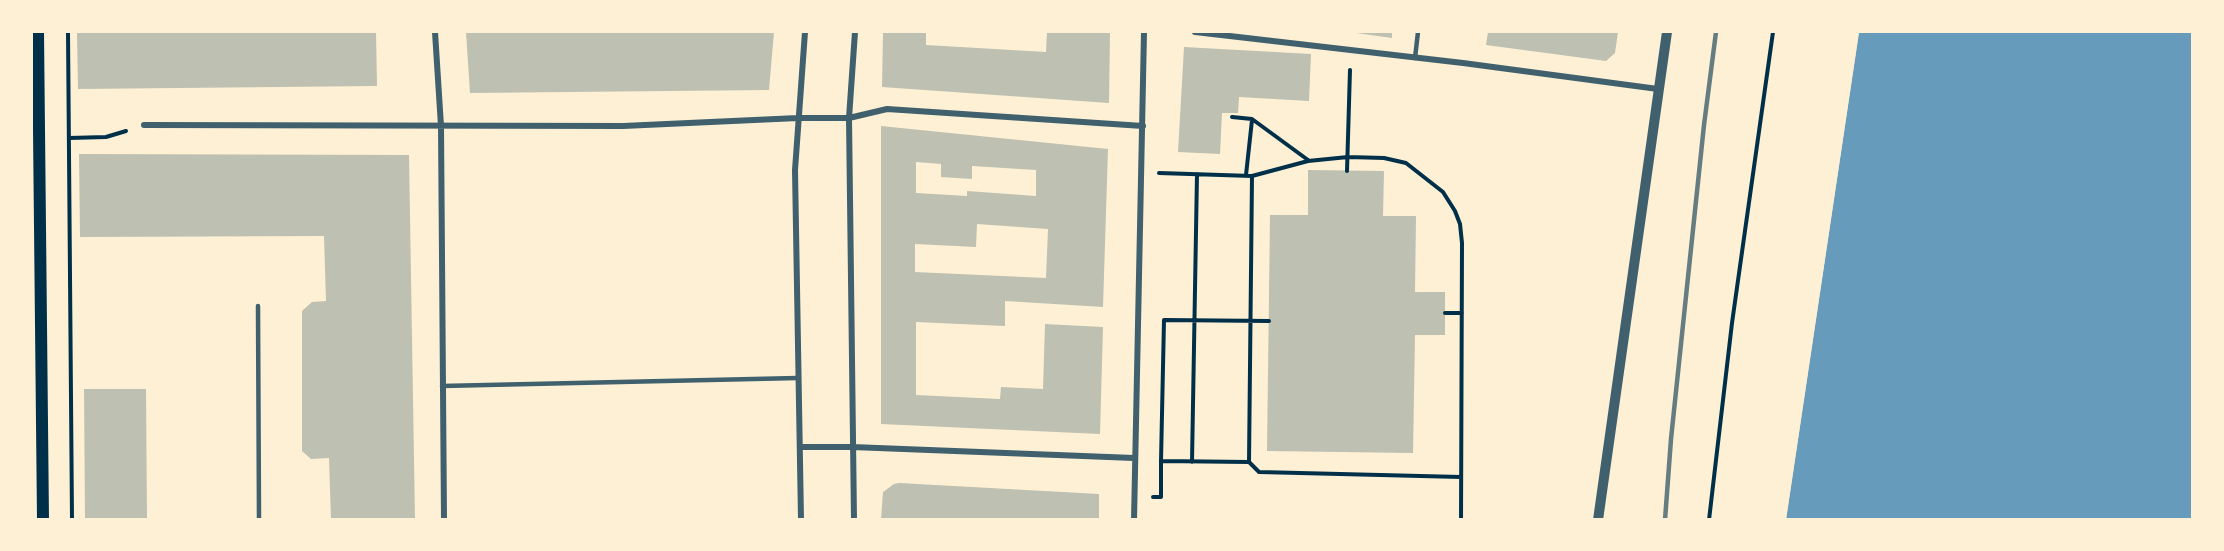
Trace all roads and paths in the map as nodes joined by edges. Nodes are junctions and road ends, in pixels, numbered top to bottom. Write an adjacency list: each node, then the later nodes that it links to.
1 (38, 32): 22 (main road)
2 (68, 32): 21 (path)
3 (435, 32): 19 (street)
4 (805, 32): 15 (street)
5 (855, 32): 16 (street)
6 (1144, 32): 20 (street)
7 (1195, 32): 11 (street)
8 (1418, 32): 12 (lane)
9 (1666, 32): 13 (street)
10 (1773, 32): 55 (path)
11 (1351, 51): 12 (street); 23 (path)
12 (1415, 58): 13 (street)
13 (1658, 89): 54 (street)
14 (1232, 117): 17 (path)
15 (798, 118): 16 (street); 19 (street); 36 (street)
16 (849, 118): 20 (street); 39 (street)
17 (1252, 119): 24 (path); 28 (path)
18 (144, 125): 19 (street); 21 (path)
19 (441, 126): 37 (street)
20 (1143, 126): 40 (street)
21 (69, 138): 22 (path); 47 (path)
22 (39, 139): 46 (main road)
23 (1348, 158): 24 (path); 25 (path); 32 (path)
24 (1308, 161): 29 (path)
25 (1347, 171)
26 (1172, 174): 27 (path)
27 (1197, 174): 28 (path); 33 (path)
28 (1246, 176): 29 (path)
29 (1252, 176): 34 (path)
30 (258, 306): 48 (lane)
31 (1445, 313): 32 (path)
32 (1462, 313): 45 (path)
33 (1194, 320): 34 (path); 41 (path); 43 (path)
34 (1251, 321): 35 (path); 44 (path)
35 (1269, 321)
36 (798, 378): 37 (lane); 38 (street)
37 (442, 386): 49 (street)
38 (800, 447): 39 (street); 50 (street)
39 (852, 447): 40 (street); 51 (street)
40 (1134, 458): 52 (street)
41 (1161, 461)
42 (1167, 461): 43 (path)
43 (1192, 462): 44 (path)
44 (1249, 462): 45 (path)
45 (1461, 477): 53 (path)
46 (42, 519)
47 (72, 519)
48 (259, 519)
49 (444, 519)
50 (801, 519)
51 (854, 519)
52 (1134, 519)
53 (1461, 519)
54 (1598, 519)
55 (1709, 519)

